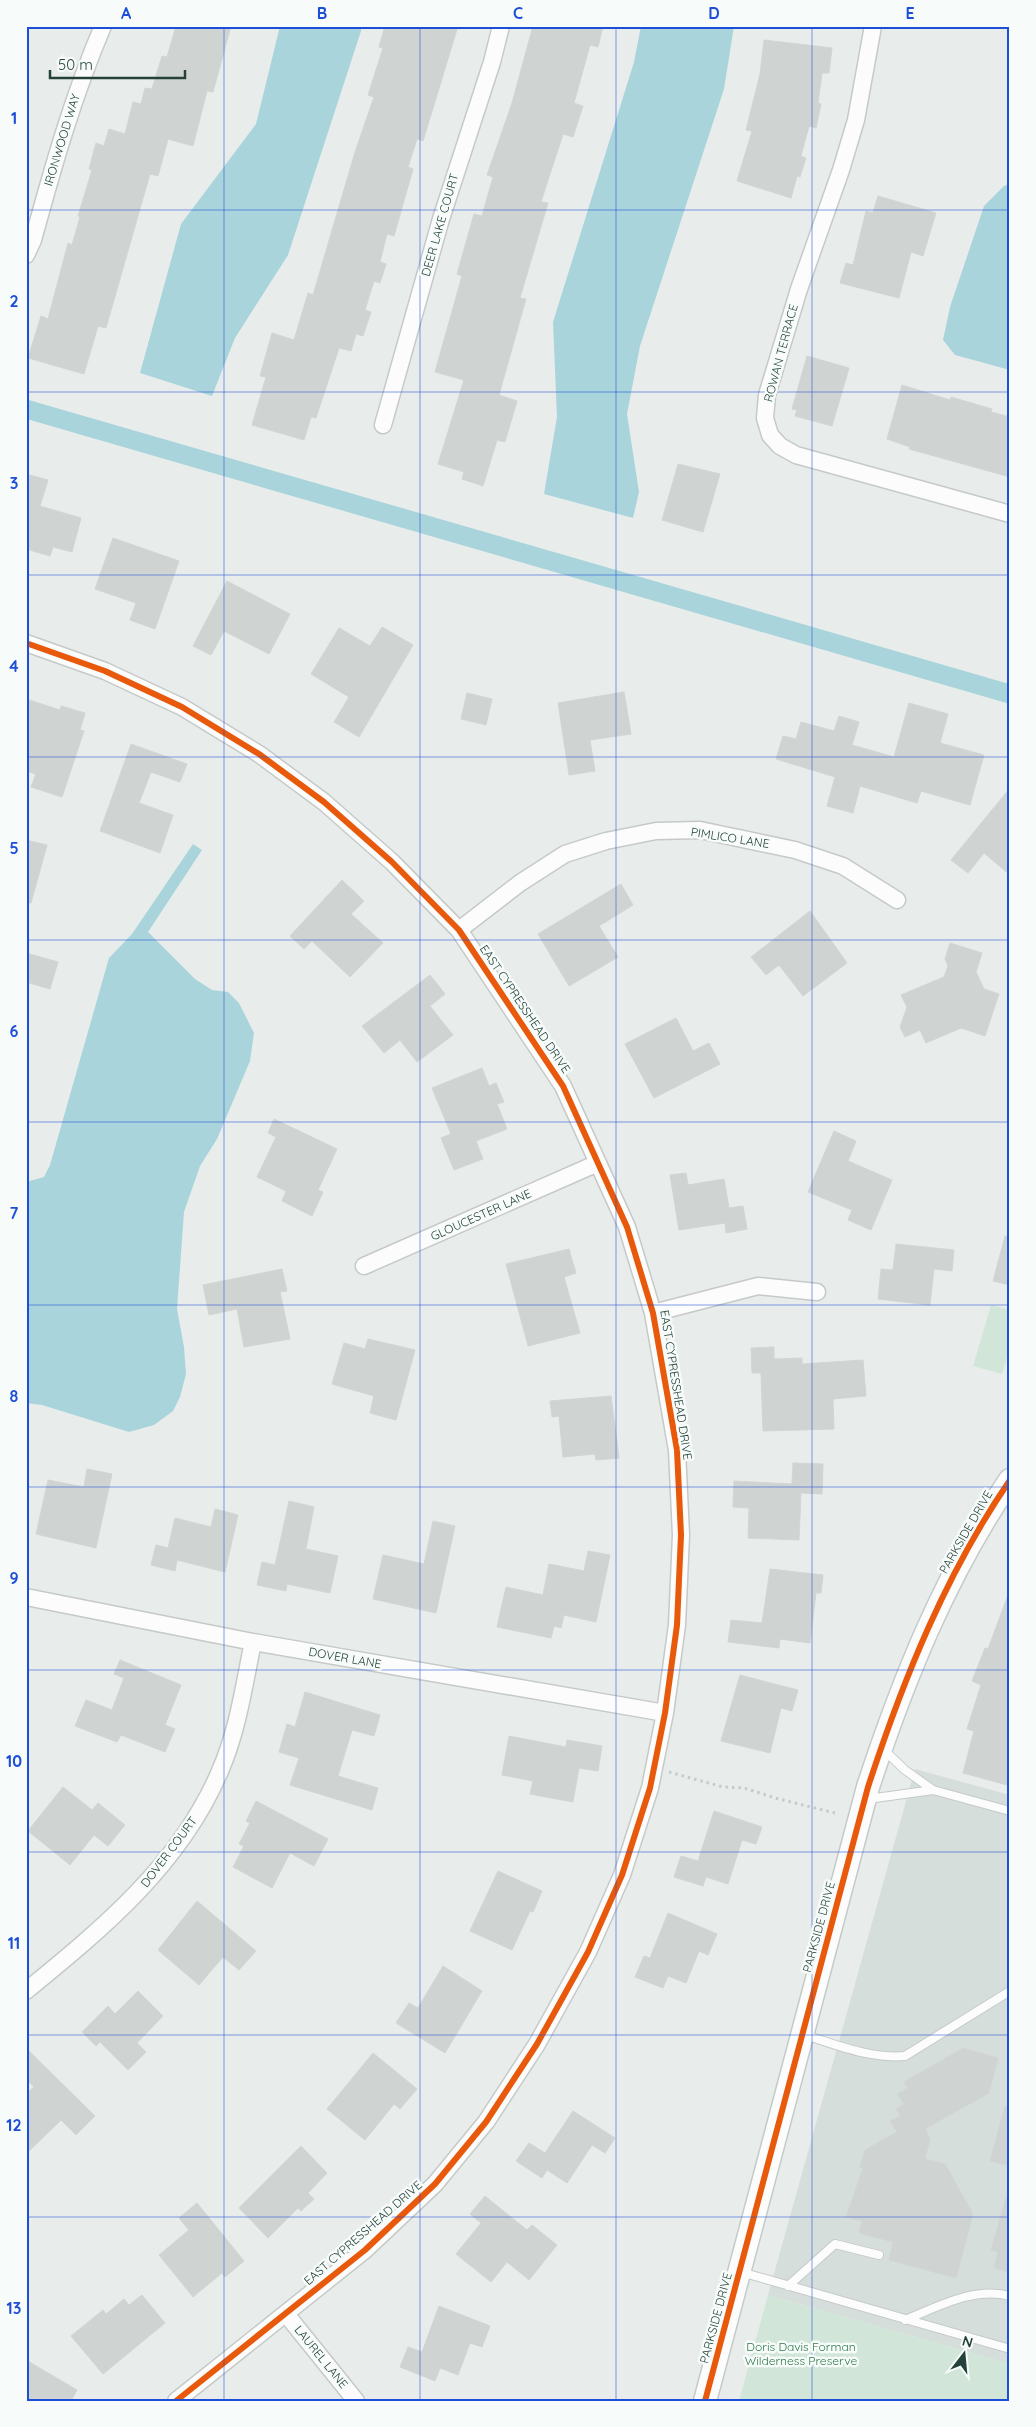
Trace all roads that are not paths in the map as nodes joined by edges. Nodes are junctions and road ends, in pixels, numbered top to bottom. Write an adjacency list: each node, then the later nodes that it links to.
1 (103, 26): 4 (street, IRONWOOD WAY)
2 (501, 26): 5 (street, DEER LAKE COURT)
3 (873, 26): 6 (street, ROWAN TERRACE)
4 (26, 255)
5 (383, 425)
6 (1010, 514)
7 (26, 643): 9 (street, EAST CYPRESSHEAD DRIVE)
8 (897, 900): 9 (street, PIMLICO LANE)
9 (459, 930): 10 (street, EAST CYPRESSHEAD DRIVE)
10 (598, 1164): 11 (street, GLOUCESTER LANE); 13 (street, EAST CYPRESSHEAD DRIVE)
11 (364, 1266)
12 (817, 1292): 13 (street)
13 (653, 1313): 17 (street, EAST CYPRESSHEAD DRIVE)
14 (1010, 1480): 18 (street, PARKSIDE DRIVE)
15 (26, 1597): 16 (street, DOVER LANE)
16 (253, 1642): 17 (street, DOVER LANE); 22 (street, DOVER COURT)
17 (665, 1713): 29 (street, EAST CYPRESSHEAD DRIVE)
18 (881, 1748): 19 (lane); 20 (street, PARKSIDE DRIVE)
19 (933, 1790): 20 (lane); 21 (lane)
20 (865, 1800): 24 (street, PARKSIDE DRIVE)
21 (1007, 1810)
22 (26, 1991)
23 (1010, 1992): 24 (lane)
24 (803, 2034): 26 (street, PARKSIDE DRIVE)
25 (879, 2255): 27 (lane)
26 (740, 2271): 27 (lane); 34 (street, PARKSIDE DRIVE)
27 (788, 2286): 30 (lane)
28 (1010, 2296): 30 (lane)
29 (286, 2314): 32 (street, EAST CYPRESSHEAD DRIVE); 33 (street, LAUREL LANE)
30 (906, 2320): 31 (lane)
31 (1010, 2349)
32 (176, 2401)
33 (356, 2401)
34 (705, 2401)

